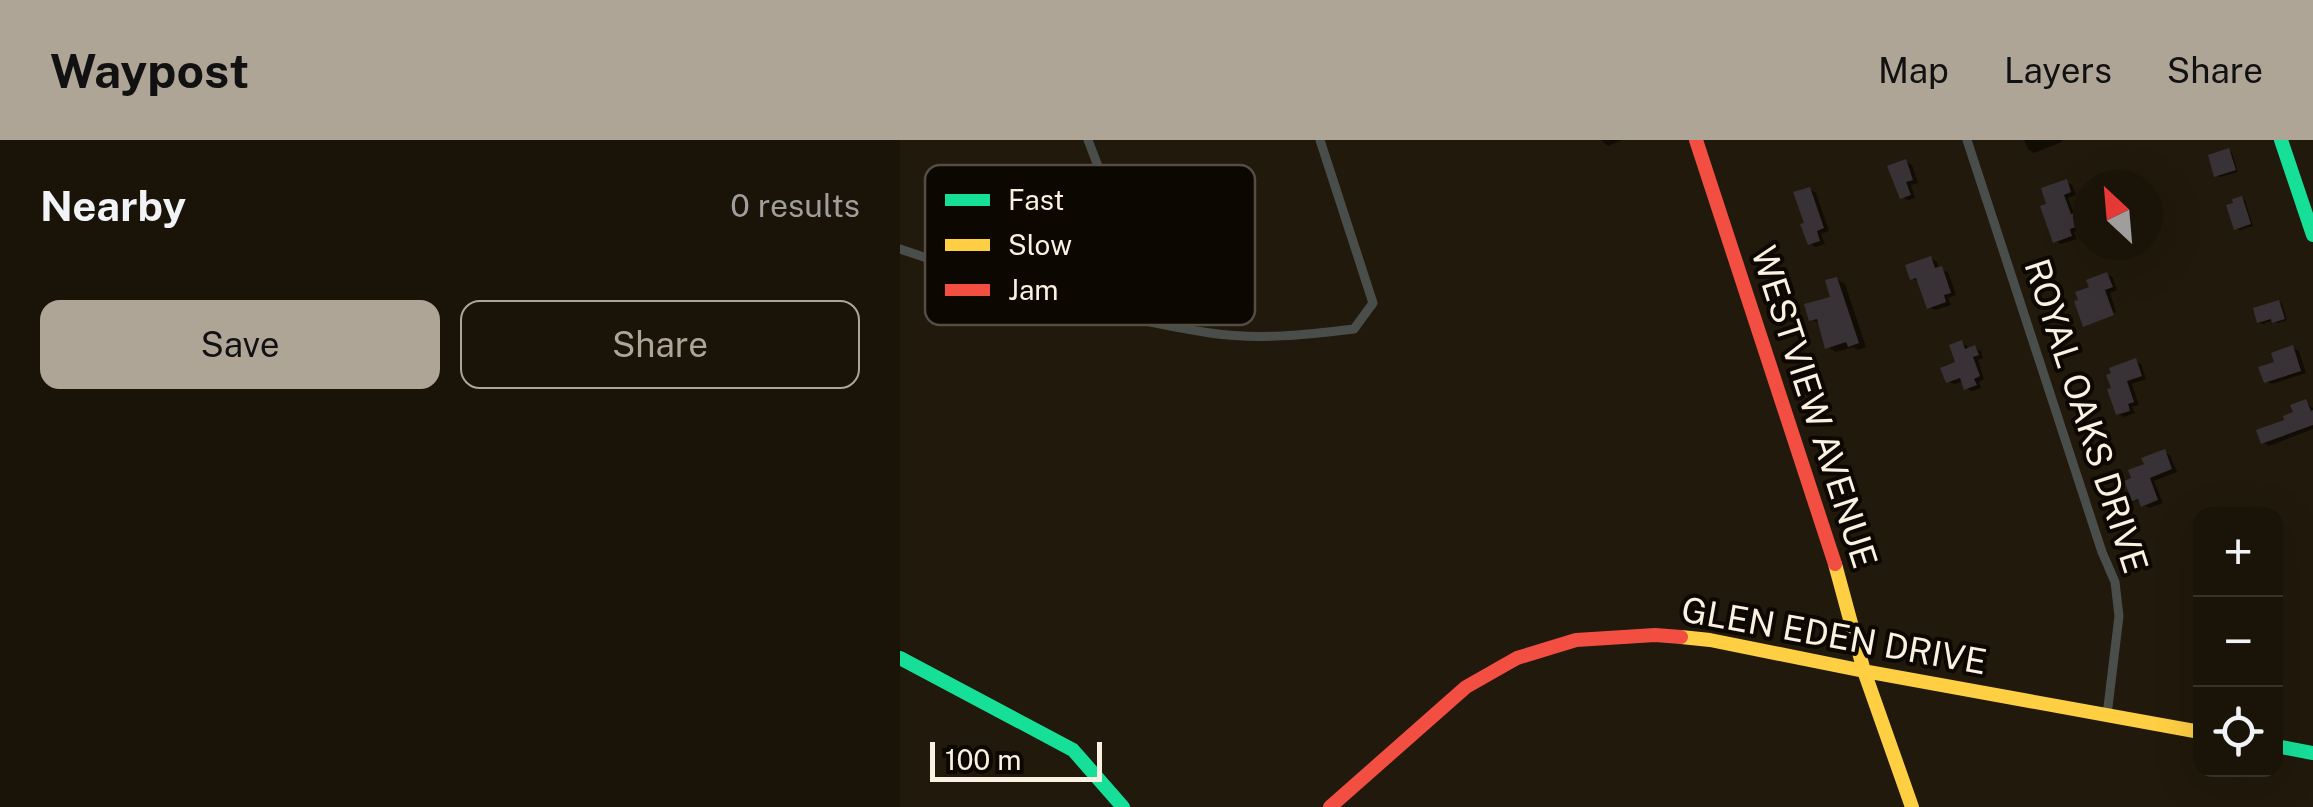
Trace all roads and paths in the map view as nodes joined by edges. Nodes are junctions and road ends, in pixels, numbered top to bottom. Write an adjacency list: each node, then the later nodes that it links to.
1 (1088, 140): 6 (street)
2 (1320, 140): 10 (street)
3 (1696, 140): 12 (street, WESTVIEW AVENUE)
4 (1967, 140): 13 (street, ROYAL OAKS DRIVE)
5 (2281, 140): 7 (street)
6 (1098, 165)
7 (2313, 235)
8 (900, 249): 9 (street)
9 (925, 258)
10 (1169, 325)
11 (900, 658): 17 (street)
12 (1864, 672): 13 (street, GLEN EDEN DRIVE); 18 (street, GLEN EDEN DRIVE); 19 (street, WESTVIEW AVENUE)
13 (2107, 714): 14 (street, GLEN EDEN DRIVE)
14 (2193, 731)
15 (2283, 747): 16 (street)
16 (2313, 753)
17 (1123, 807)
18 (1330, 807)
19 (1912, 807)

